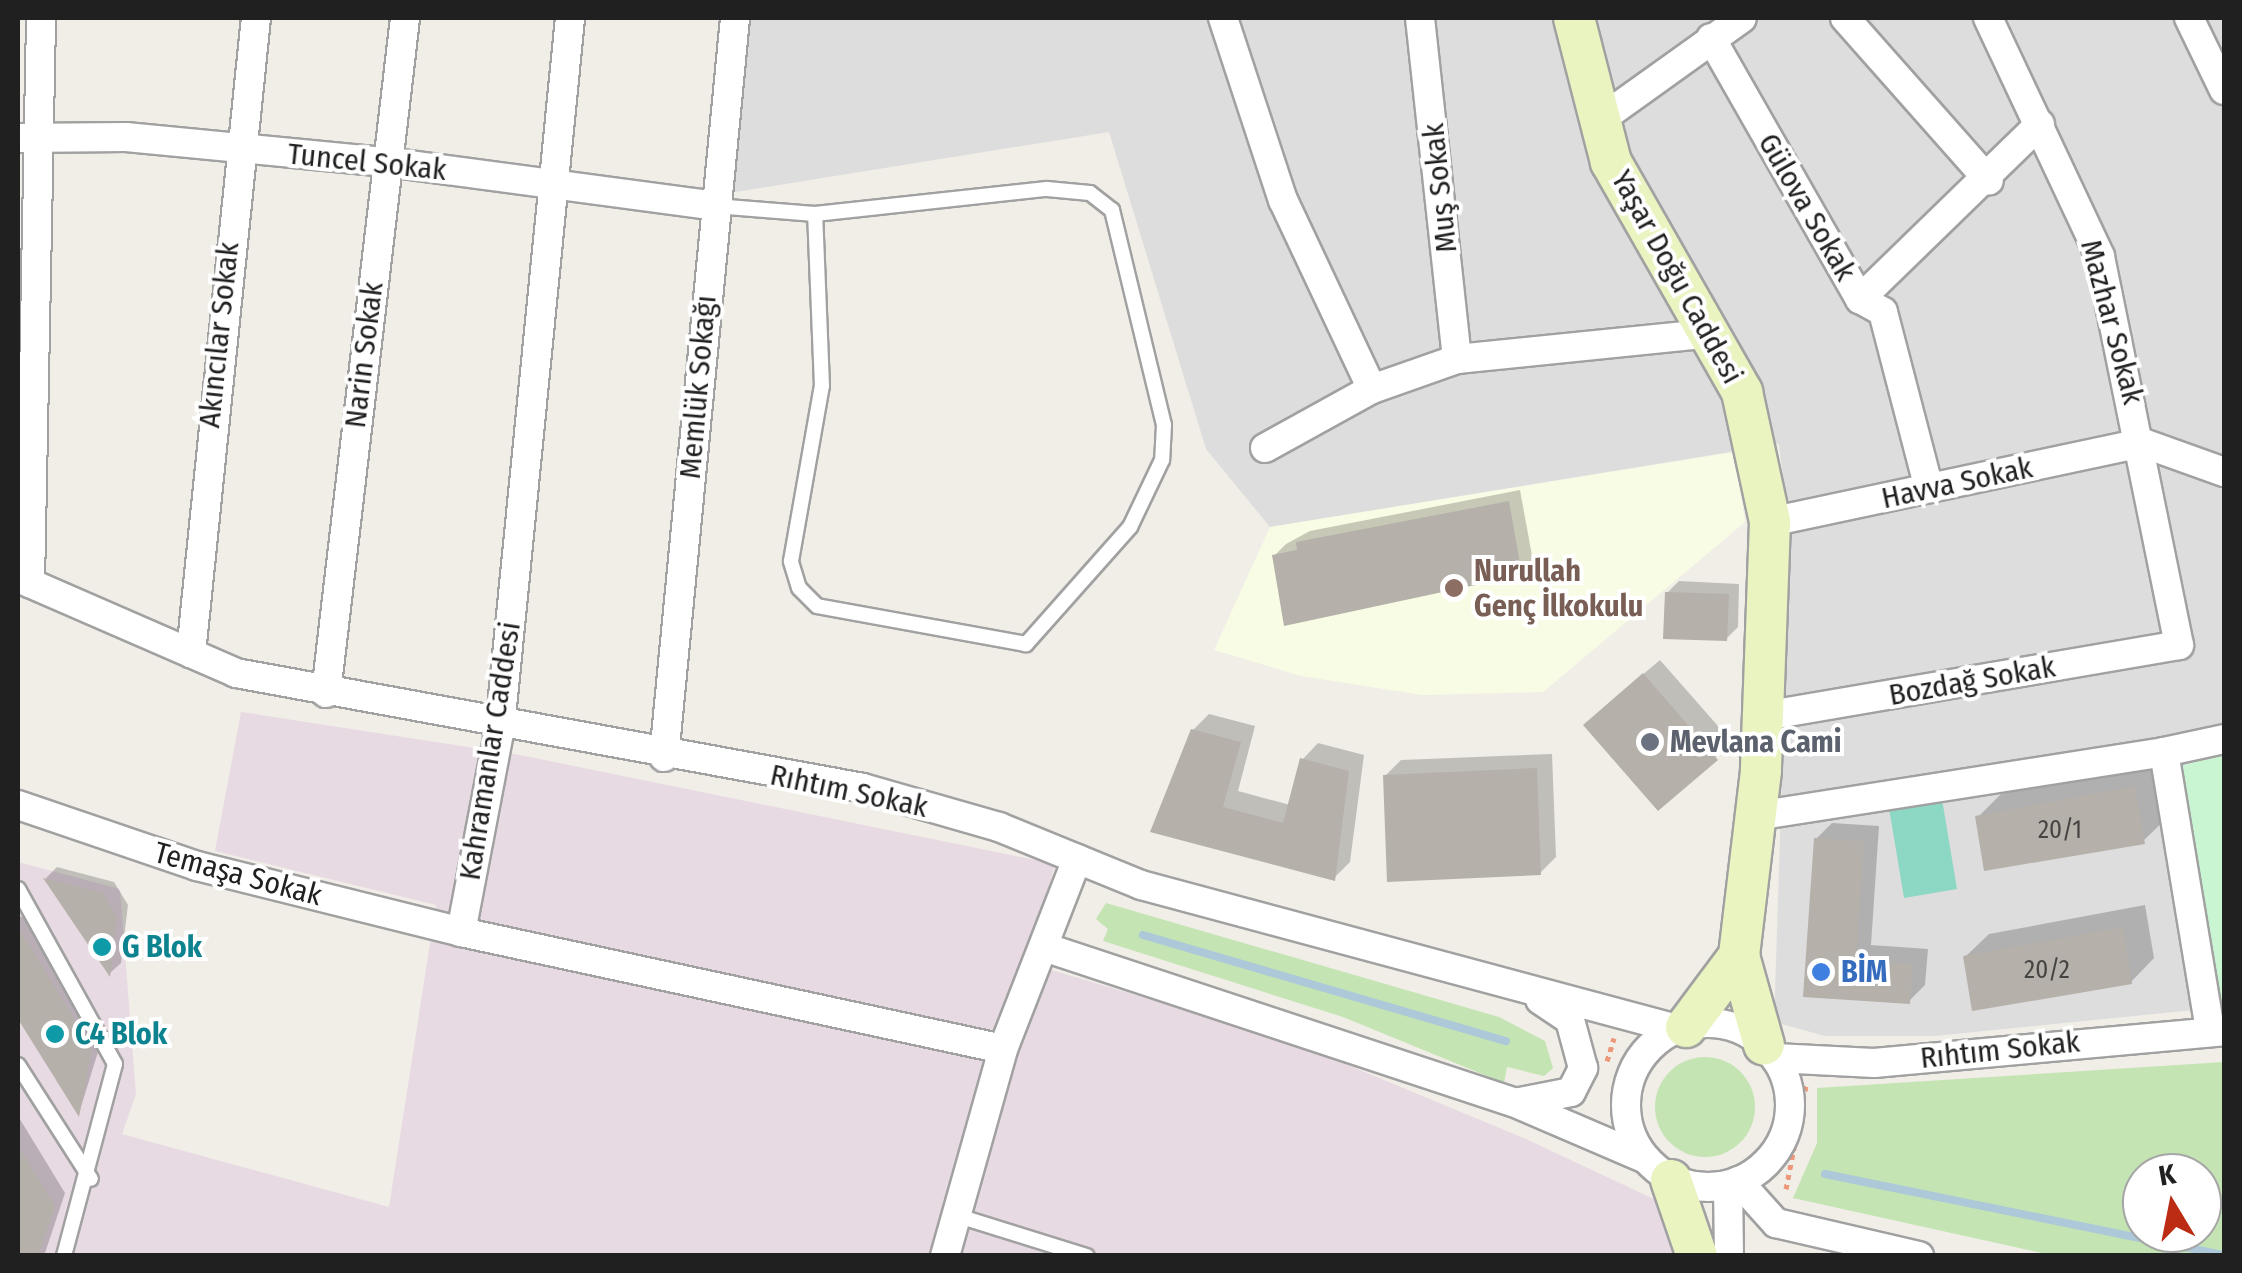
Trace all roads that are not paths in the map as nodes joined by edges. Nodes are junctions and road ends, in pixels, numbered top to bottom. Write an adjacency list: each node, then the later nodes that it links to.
1 (41, 18): 17 (street)
2 (256, 18): 18 (street, Akıncılar Sokak)
3 (405, 18): 19 (street, Narin Sokak)
4 (570, 18): 21 (street, Kahramanlar Caddesi)
5 (735, 18): 22 (street, Memlük Sokağı)
6 (1223, 18): 27 (street)
7 (1420, 18): 26 (street, Muş Sokak)
8 (1574, 18): 15 (street, Yaşar Doğu Caddesi)
9 (1742, 18): 13 (street)
10 (1845, 18): 20 (street)
11 (1988, 18): 16 (street, Mazhar Sokak)
12 (2189, 18): 14 (street)
13 (1711, 38): 15 (street); 24 (street, Gülova Sokak)
14 (2224, 90)
15 (1597, 122): 25 (street, Yaşar Doğu Caddesi)
16 (2040, 124): 20 (street); 28 (street, Mazhar Sokak)
17 (29, 138): 18 (street, Tuncel Sokak); 33 (street)
18 (240, 150): 19 (street, Tuncel Sokak); 35 (street, Akıncılar Sokak)
19 (387, 162): 21 (street, Tuncel Sokak); 36 (street, Narin Sokak)
20 (1989, 181): 24 (street)
21 (554, 183): 22 (street, Tuncel Sokak); 38 (street, Kahramanlar Caddesi)
22 (715, 206): 23 (lane); 41 (street, Memlük Sokağı)
23 (815, 214): 23 (lane)
24 (1860, 299): 31 (street, Gülova Sokak)
25 (1715, 332): 26 (street); 32 (street, Yaşar Doğu Caddesi)
26 (1458, 359): 27 (street)
27 (1372, 389): 29 (street)
28 (2143, 443): 30 (street); 31 (street, Havva Sokak); 34 (street, Mazhar Sokak)
29 (1264, 448)
30 (2224, 472)
31 (1929, 488): 32 (street, Havva Sokak)
32 (1770, 522): 37 (street, Yaşar Doğu Caddesi)
33 (24, 581): 35 (street, Rıhtım Sokak)
34 (2179, 645): 37 (street, Bozdağ Sokak)
35 (190, 653): 36 (street, Rıhtım Sokak)
36 (326, 693): 38 (street, Rıhtım Sokak)
37 (1764, 716): 43 (street, Yaşar Doğu Caddesi)
38 (500, 727): 41 (street, Rıhtım Sokak); 46 (street, Kahramanlar Caddesi)
39 (2224, 739): 40 (street)
40 (2164, 752): 43 (street); 51 (street)
41 (664, 757): 44 (street, Rıhtım Sokak)
42 (18, 805): 46 (street, Temaşa Sokak)
43 (1756, 816): 48 (street, Yaşar Doğu Caddesi)
44 (1077, 859): 47 (street); 49 (street, Rıhtım Sokak)
45 (18, 889): 57 (lane)
46 (461, 932): 52 (street)
47 (1044, 948): 52 (street); 55 (street)
48 (1739, 956): 50 (street); 53 (street)
49 (1518, 987): 50 (street, Rıhtım Sokak); 55 (street)
50 (1681, 1028): 53 (street); 56 (street)
51 (2217, 1031): 53 (street, Rıhtım Sokak)
52 (1003, 1049): 59 (street)
53 (1769, 1051): 58 (street)
54 (18, 1065): 57 (lane)
55 (1514, 1102): 56 (street)
56 (1659, 1170): 58 (street); 63 (street)
57 (91, 1179): 60 (lane)
58 (1733, 1183): 64 (street); 65 (street)
59 (954, 1215): 61 (street); 62 (lane)
60 (64, 1256)
61 (945, 1256)
62 (1087, 1256)
63 (1696, 1256)
64 (1729, 1256)
65 (1919, 1256)

